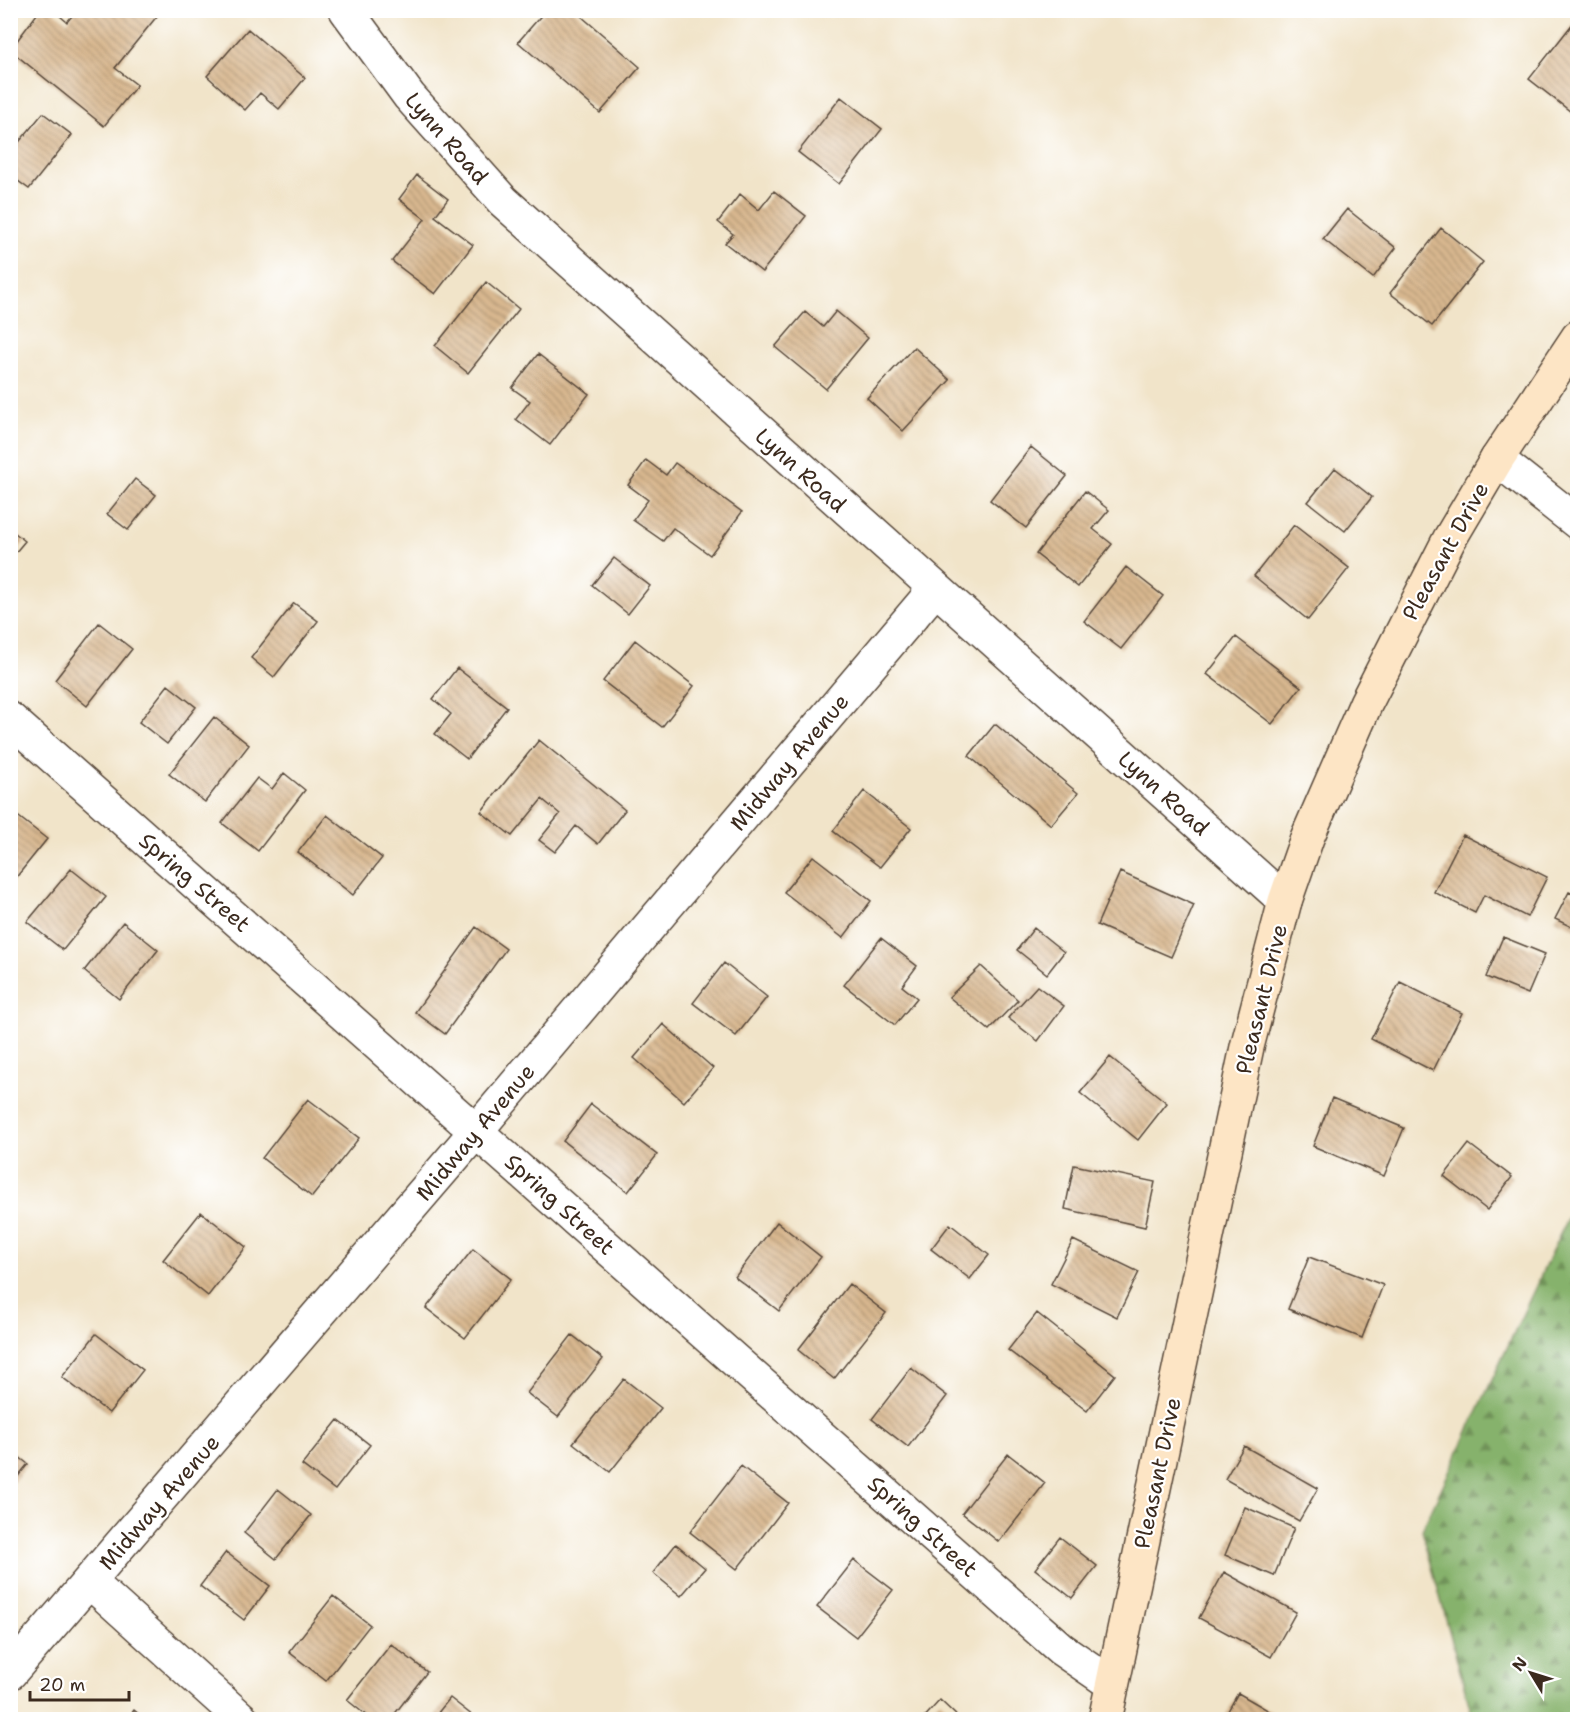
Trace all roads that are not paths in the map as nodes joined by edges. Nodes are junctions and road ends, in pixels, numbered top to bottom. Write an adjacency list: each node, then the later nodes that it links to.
1 (346, 10): 5 (street, Lynn Road)
2 (1578, 338): 3 (street, Pleasant Drive)
3 (1497, 459): 4 (street); 7 (street, Pleasant Drive)
4 (1578, 523)
5 (935, 589): 7 (street, Lynn Road); 8 (street, Midway Avenue)
6 (10, 719): 8 (street, Spring Street)
7 (1286, 901): 11 (street, Pleasant Drive)
8 (477, 1130): 9 (street, Midway Avenue); 11 (street, Spring Street)
9 (90, 1582): 10 (street, Midway Avenue); 12 (street)
10 (10, 1672)
11 (1112, 1684): 13 (street, Pleasant Drive)
12 (243, 1719)
13 (1105, 1719)

